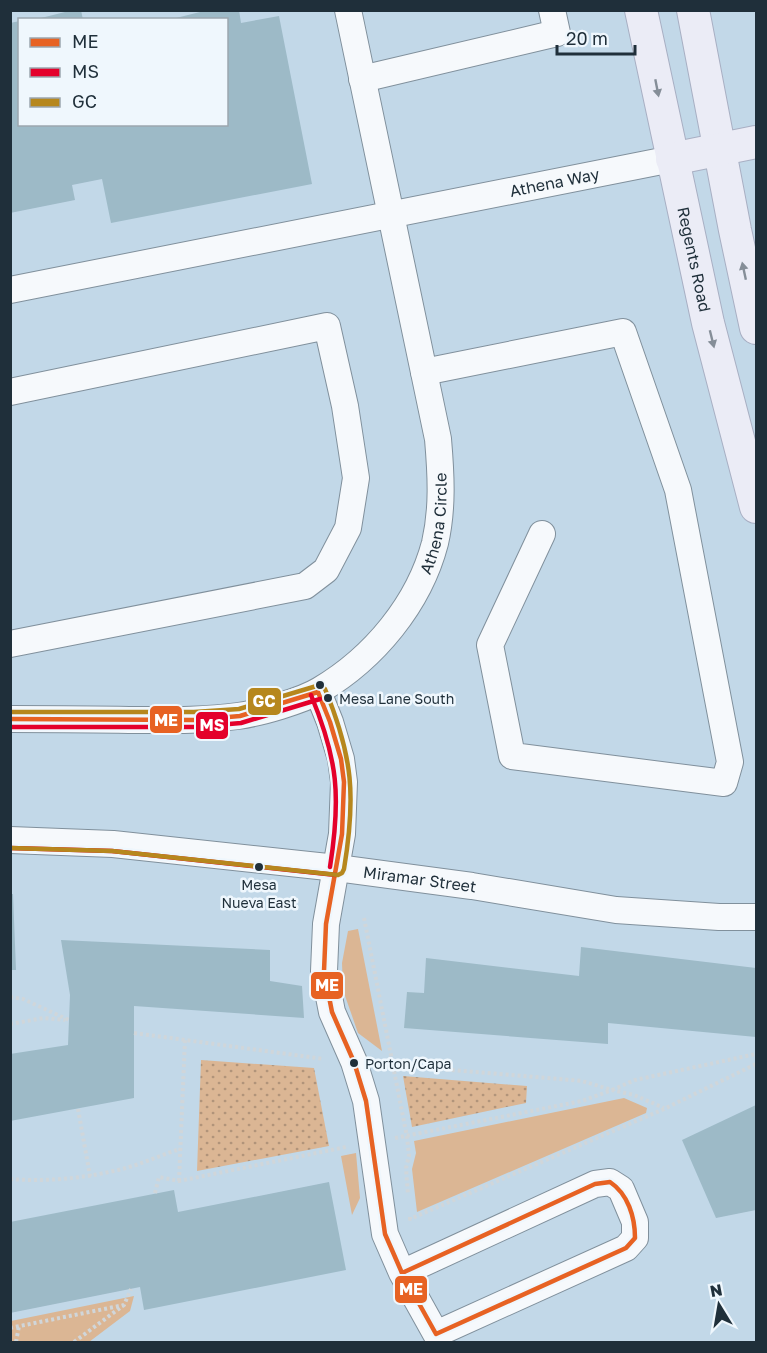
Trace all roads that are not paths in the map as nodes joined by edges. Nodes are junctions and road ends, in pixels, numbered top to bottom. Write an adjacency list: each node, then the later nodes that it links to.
1 (348, 10): 5 (street, Athena Circle)
2 (552, 10): 5 (street)
3 (641, 10): 8 (main road, Regents Road, one-way to 8)
4 (693, 10): 7 (main road)
5 (362, 79): 9 (street, Athena Circle)
6 (756, 142): 7 (main road, Athena Way)
7 (719, 149): 8 (main road, Athena Way); 11 (main road, one-way to 7)
8 (672, 159): 9 (street, Athena Way); 14 (main road, Regents Road, one-way to 14)
9 (391, 215): 10 (street, Athena Way); 12 (street, Athena Circle)
10 (10, 290)
11 (756, 328)
12 (424, 372): 15 (street); 17 (street, Athena Circle)
13 (10, 392): 16 (street)
14 (756, 507)
15 (542, 534)
16 (10, 644)
17 (318, 692): 18 (street, Athena Circle); 20 (street)
18 (10, 719)
19 (10, 840): 20 (street, Miramar Street)
20 (338, 868): 21 (street, Miramar Street); 22 (street)
21 (756, 917)
22 (402, 1273): 22 (street)

